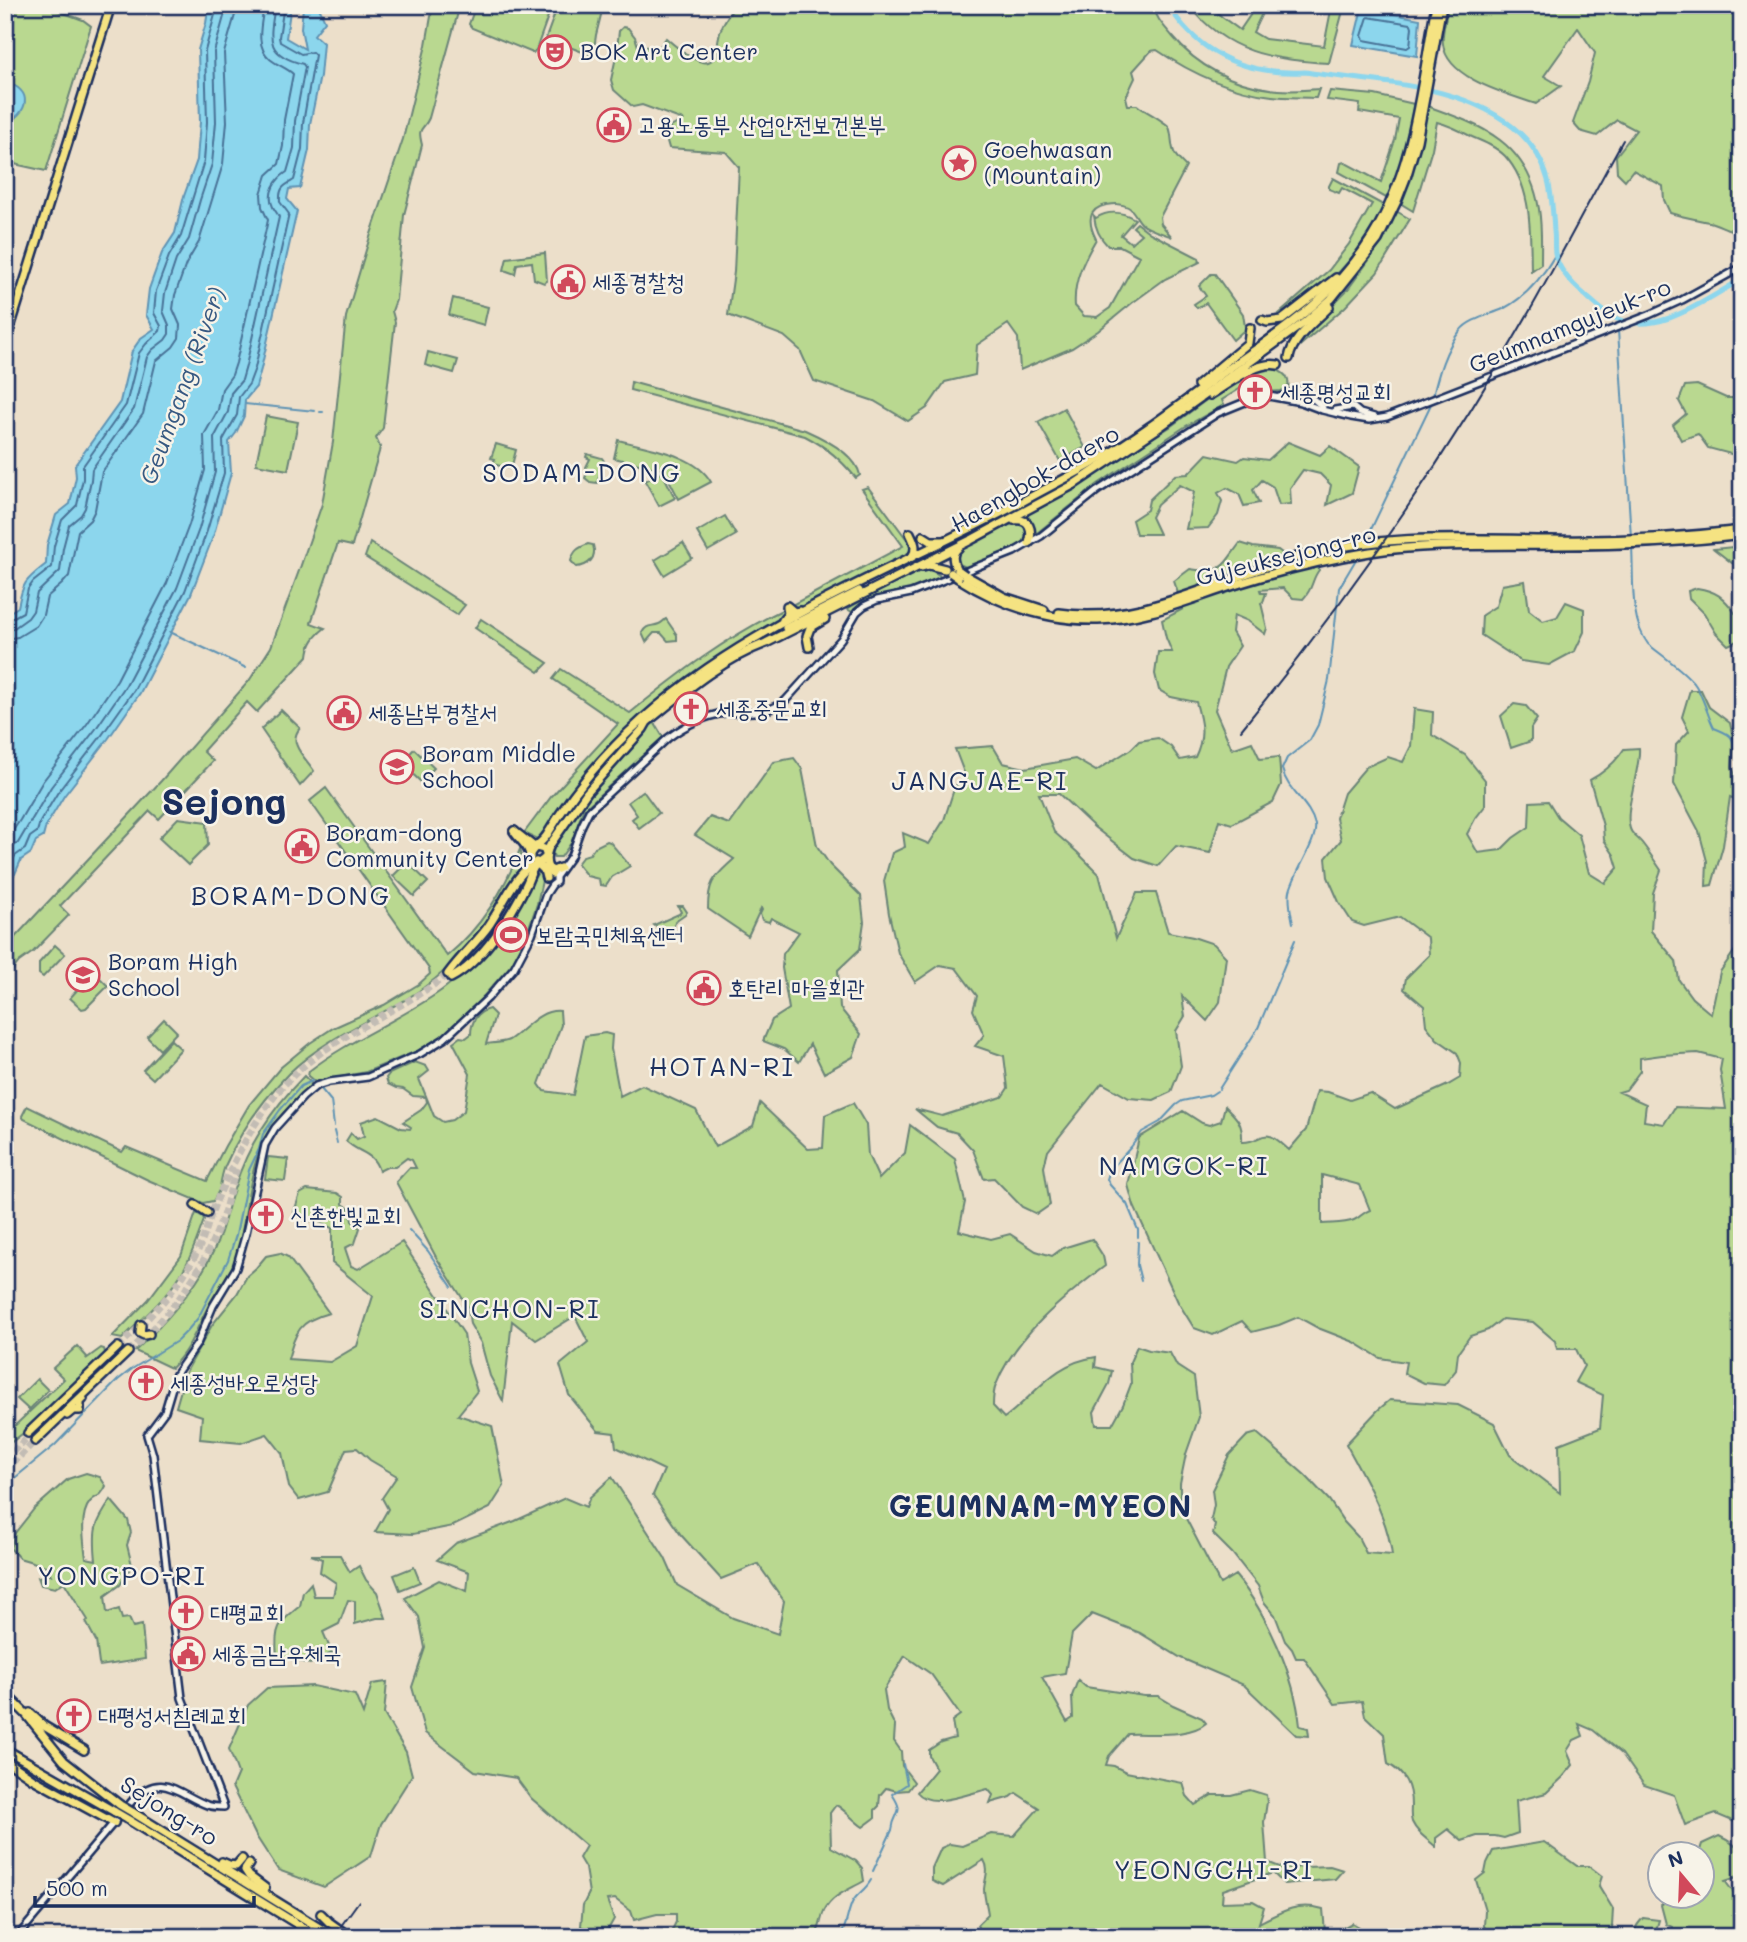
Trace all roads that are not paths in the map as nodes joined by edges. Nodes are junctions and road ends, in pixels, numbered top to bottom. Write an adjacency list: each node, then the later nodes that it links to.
1 (109, 5): 10 (main road); 12 (main road)
2 (1436, 5): 4 (main road, Haengbok-daero)
3 (1442, 5): 4 (main road, Haengbok-daero)
4 (1427, 72): 5 (main road, Haengbok-daero)
5 (1420, 108): 6 (main road, Haengbok-daero); 7 (main road, Haengbok-daero)
6 (1378, 240): 13 (main road); 23 (main road, Haengbok-daero)
7 (1362, 249): 9 (main road); 23 (main road, Haengbok-daero)
8 (1742, 267): 20 (main road, Geumnamgujeuk-ro)
9 (1262, 320)
10 (5, 328)
11 (1250, 328): 23 (main road)
12 (5, 344)
13 (1289, 358)
14 (1278, 366): 23 (main road)
15 (1306, 392): 16 (main road, Geumnamgujeuk-ro); 18 (main road); 19 (main road)
16 (1295, 393): 17 (main road, Geumnamgujeuk-ro); 18 (main road)
17 (1276, 397): 18 (main road, Geumnamgujeuk-ro); 33 (main road, Geumnamgujeuk-ro)
18 (1300, 402): 22 (main road, Geumnamgujeuk-ro)
19 (1348, 408): 21 (main road); 22 (main road)
20 (1408, 410): 21 (main road, Geumnamgujeuk-ro); 22 (main road, Geumnamgujeuk-ro)
21 (1357, 411): 22 (main road)
22 (1350, 416)
23 (1155, 426): 24 (main road, Haengbok-daero)
24 (1097, 465): 25 (main road, Haengbok-daero); 26 (main road, Haengbok-daero)
25 (992, 525): 30 (main road, Haengbok-daero); 33 (main road)
26 (967, 530): 29 (main road, Haengbok-daero); 30 (main road)
27 (1742, 532): 31 (main road, Gujeuksejong-ro)
28 (910, 533): 34 (main road)
29 (948, 540): 32 (main road, Haengbok-daero); 32 (main road)
30 (971, 540): 36 (main road, Haengbok-daero); 36 (main road)
31 (1623, 542): 36 (main road, Gujeuksejong-ro); 36 (main road, Gujeuksejong-ro)
32 (926, 543): 34 (main road, Haengbok-daero); 36 (main road)
33 (1029, 543): 45 (main road, Geumnamgujeuk-ro)
34 (912, 557): 35 (main road, Haengbok-daero)
35 (903, 561): 37 (main road); 41 (main road, Haengbok-daero)
36 (951, 569): 37 (main road, Haengbok-daero); 37 (main road)
37 (910, 571): 39 (main road, Haengbok-daero)
38 (884, 577): 41 (main road)
39 (858, 597): 40 (main road, Haengbok-daero); 40 (main road)
40 (785, 634): 41 (main road, Haengbok-daero)
41 (744, 649): 42 (main road, Haengbok-daero)
42 (556, 825): 43 (main road); 44 (main road, Haengbok-daero); 46 (main road, Haengbok-daero)
43 (525, 842): 44 (main road); 47 (main road); 52 (main road)
44 (536, 847): 46 (main road); 47 (main road)
45 (572, 852): 49 (main road, Geumnamgujeuk-ro); 51 (main road, Geumnamgujeuk-ro)
46 (546, 855): 48 (main road); 51 (main road)
47 (530, 856): 48 (main road); 52 (main road)
48 (538, 862): 50 (main road); 51 (main road)
49 (560, 868): 51 (main road)
50 (530, 875): 51 (main road); 53 (main road)
51 (549, 876): 68 (main road, Geumnamgujeuk-ro)
52 (516, 879): 53 (main road); 53 (main road)
53 (527, 884)
54 (141, 1325): 55 (main road)
55 (149, 1334)
56 (118, 1347): 58 (main road)
57 (128, 1352): 59 (main road)
58 (98, 1366): 59 (main road); 60 (main road)
59 (106, 1374): 61 (main road)
60 (28, 1433)
61 (35, 1441)
62 (5, 1692): 64 (main road); 66 (main road, Sejong-ro)
63 (5, 1749): 66 (main road, Sejong-ro)
64 (84, 1750)
65 (5, 1760): 68 (main road)
66 (118, 1808): 67 (main road, Sejong-ro, bridge)
67 (130, 1815): 69 (main road, Sejong-ro); 73 (main road, Sejong-ro)
68 (114, 1823): 72 (main road)
69 (175, 1838): 70 (main road, Sejong-ro); 70 (main road)
70 (290, 1908): 74 (main road, Sejong-ro)
71 (321, 1914): 75 (main road)
72 (17, 1937)
73 (318, 1937)
74 (334, 1937)
75 (350, 1937)

